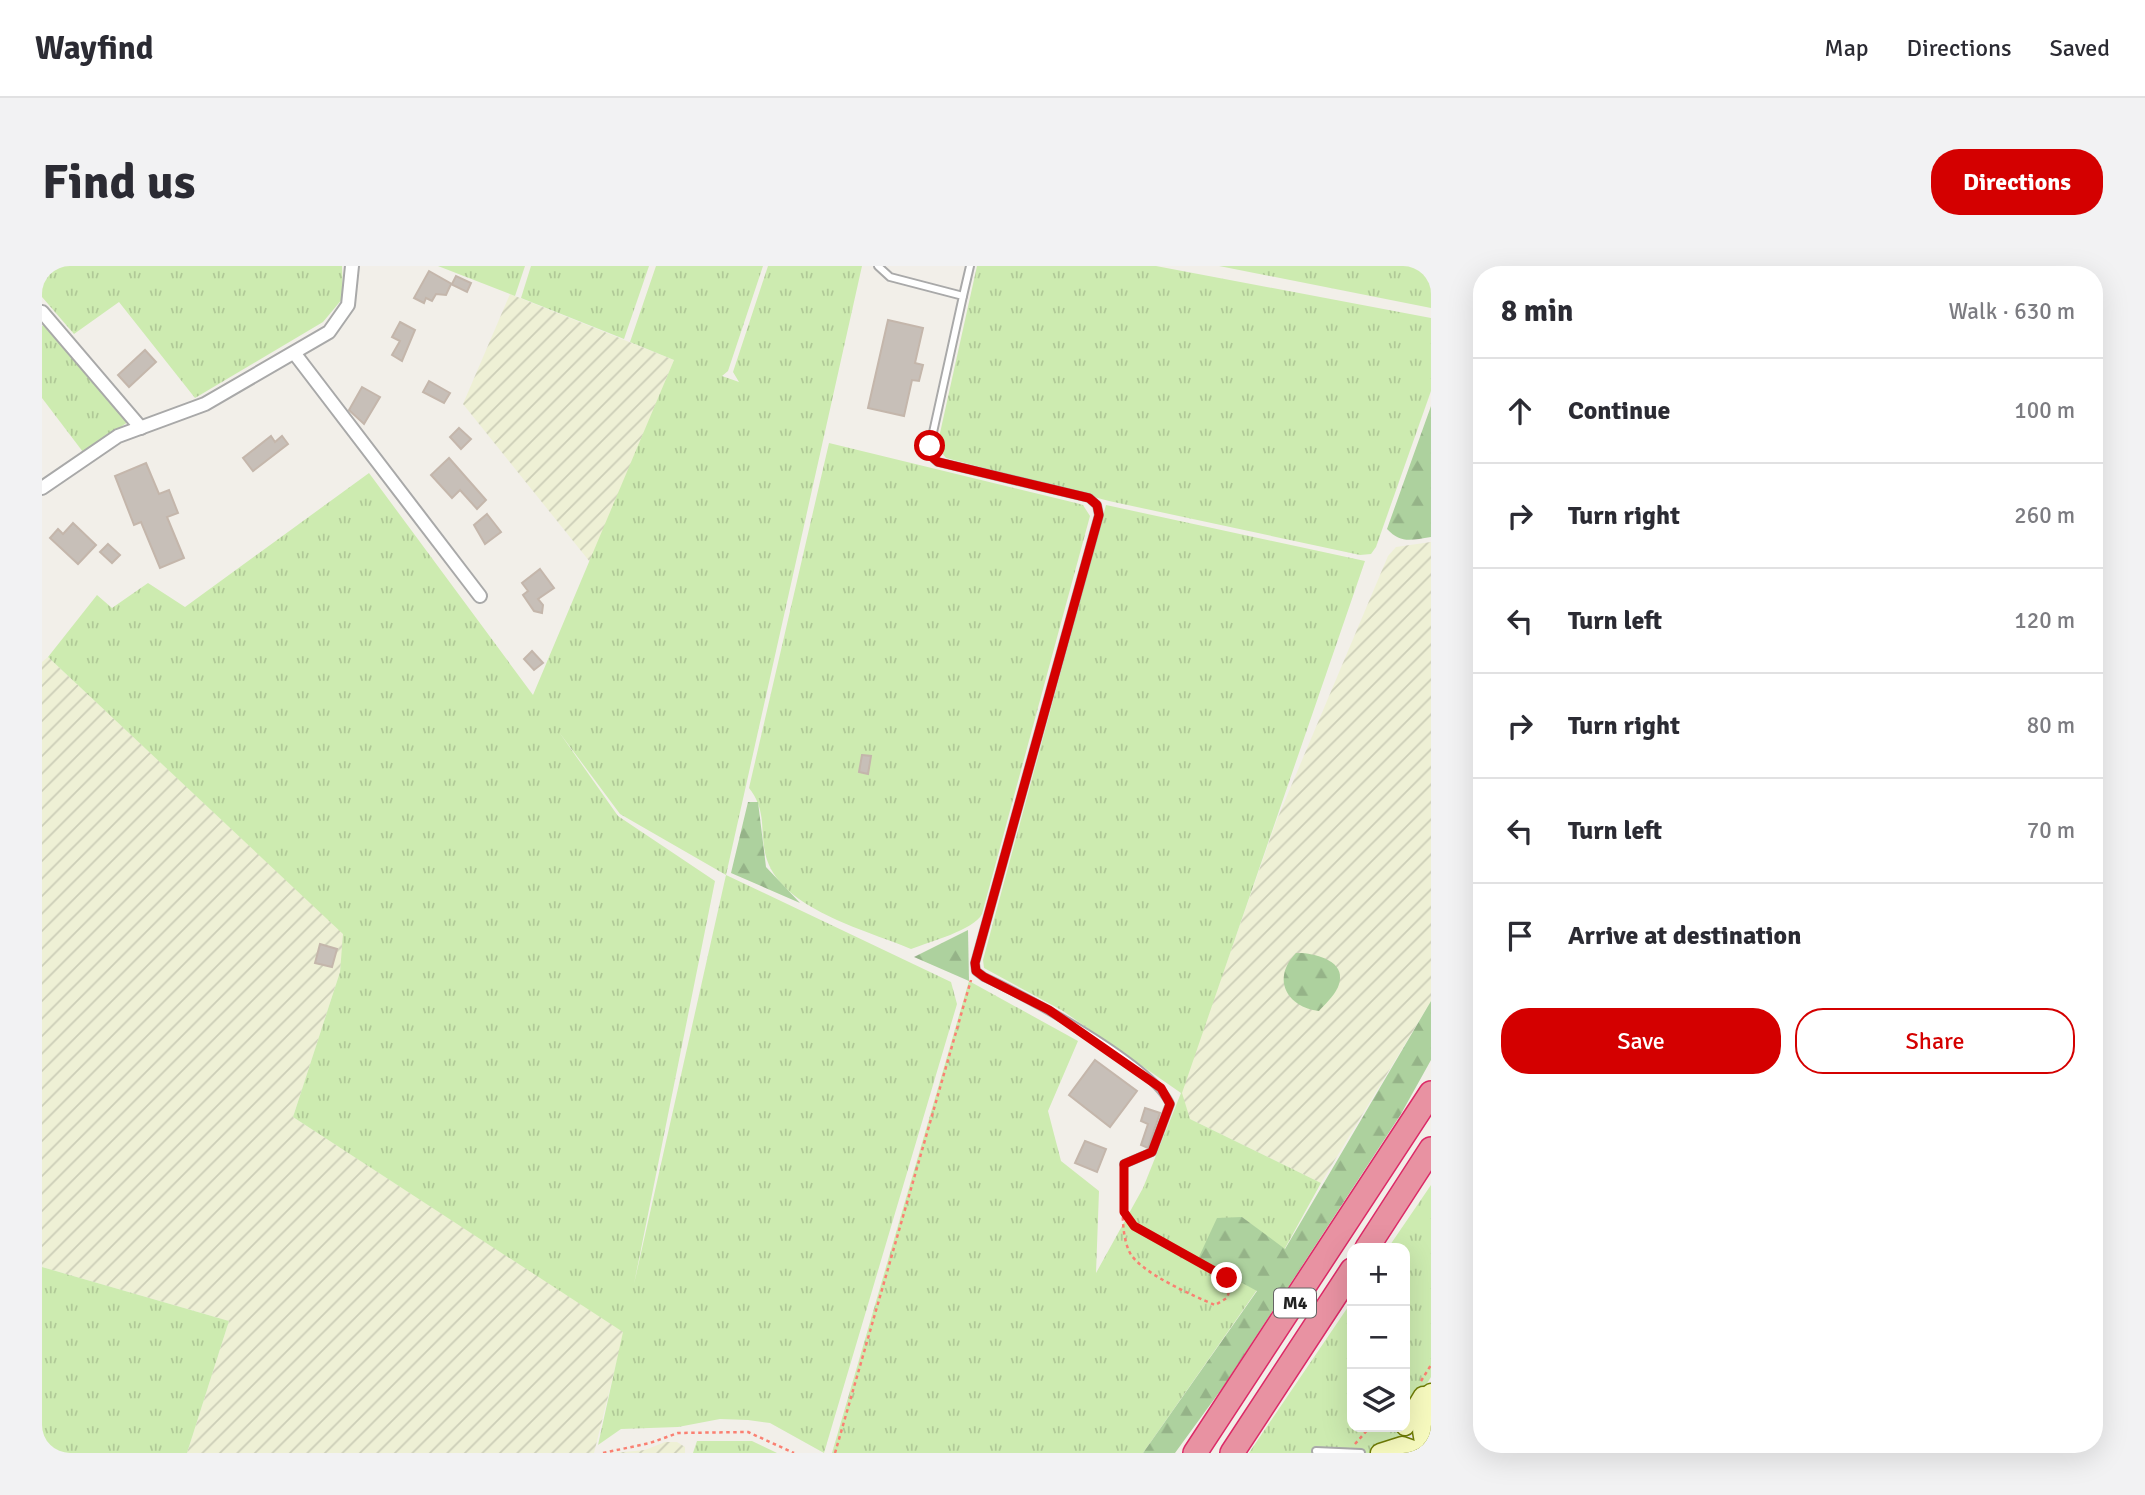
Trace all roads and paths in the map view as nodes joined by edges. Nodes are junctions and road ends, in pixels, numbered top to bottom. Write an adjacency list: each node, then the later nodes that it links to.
1 (352, 266): 6 (street)
2 (878, 266): 4 (lane)
3 (970, 266): 4 (lane)
4 (963, 296): 10 (lane)
5 (42, 312): 7 (street)
6 (295, 354): 7 (street); 9 (street)
7 (141, 428): 8 (street)
8 (42, 488)
9 (480, 596)
10 (975, 963): 15 (lane); 29 (path)
11 (1431, 1079): 13 (highway)
12 (1431, 1093): 13 (highway, M4)
13 (1393, 1152): 30 (highway, M4)
14 (1426, 1158): 17 (highway)
15 (1124, 1164): 16 (path)
16 (1124, 1212): 16 (path)
17 (1370, 1243)
18 (1347, 1278): 31 (highway, M4)
19 (1431, 1365): 20 (path)
20 (1422, 1386): 22 (main road)
21 (1431, 1393): 35 (main road)
22 (1410, 1413)
23 (1366, 1432): 32 (path)
24 (1399, 1432): 25 (main road)
25 (1383, 1450): 34 (main road)
26 (1317, 1452): 32 (lane)
27 (603, 1453): 28 (path)
28 (794, 1453)
29 (835, 1453)
30 (1195, 1453)
31 (1232, 1453)
32 (1351, 1453): 33 (lane)
33 (1361, 1453)
34 (1422, 1453)
35 (1429, 1453)

